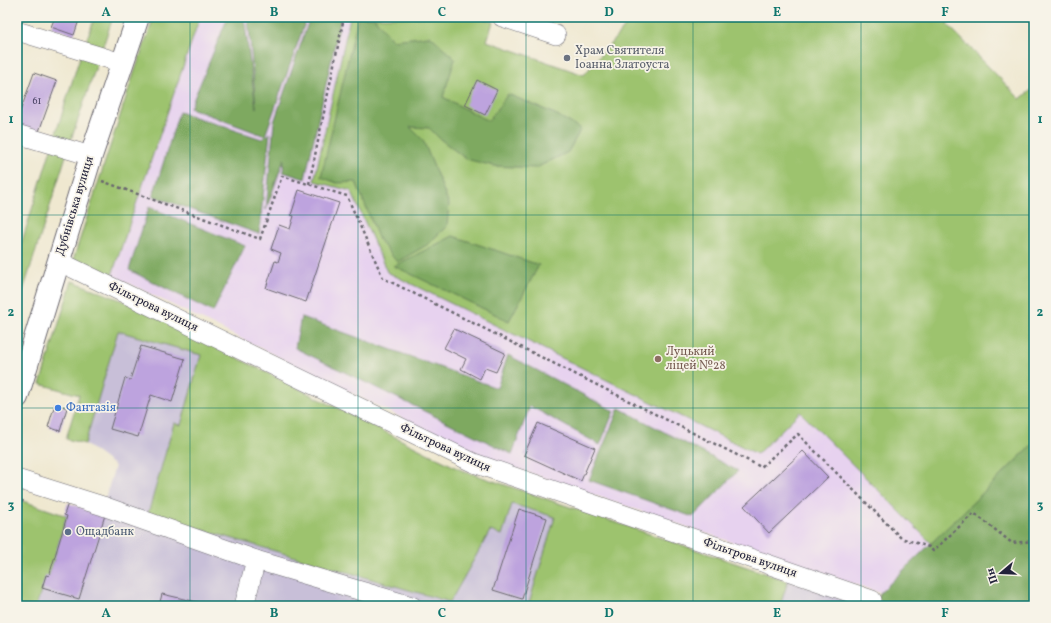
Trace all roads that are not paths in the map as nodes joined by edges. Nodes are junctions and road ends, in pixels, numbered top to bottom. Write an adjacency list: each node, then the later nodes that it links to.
1 (138, 17): 5 (main road, Дубнівська вулиця)
2 (502, 17): 4 (street)
3 (17, 31): 5 (street)
4 (556, 35)
5 (122, 63): 7 (main road, Дубнівська вулиця)
6 (17, 134): 7 (street)
7 (88, 165): 8 (main road, Дубнівська вулиця)
8 (58, 261): 9 (main road, Дубнівська вулиця); 12 (street, Фільтрова вулиця)
9 (17, 397)
10 (17, 479): 11 (street)
11 (256, 560): 13 (street); 14 (street)
12 (872, 603)
13 (244, 606)
14 (412, 606)

